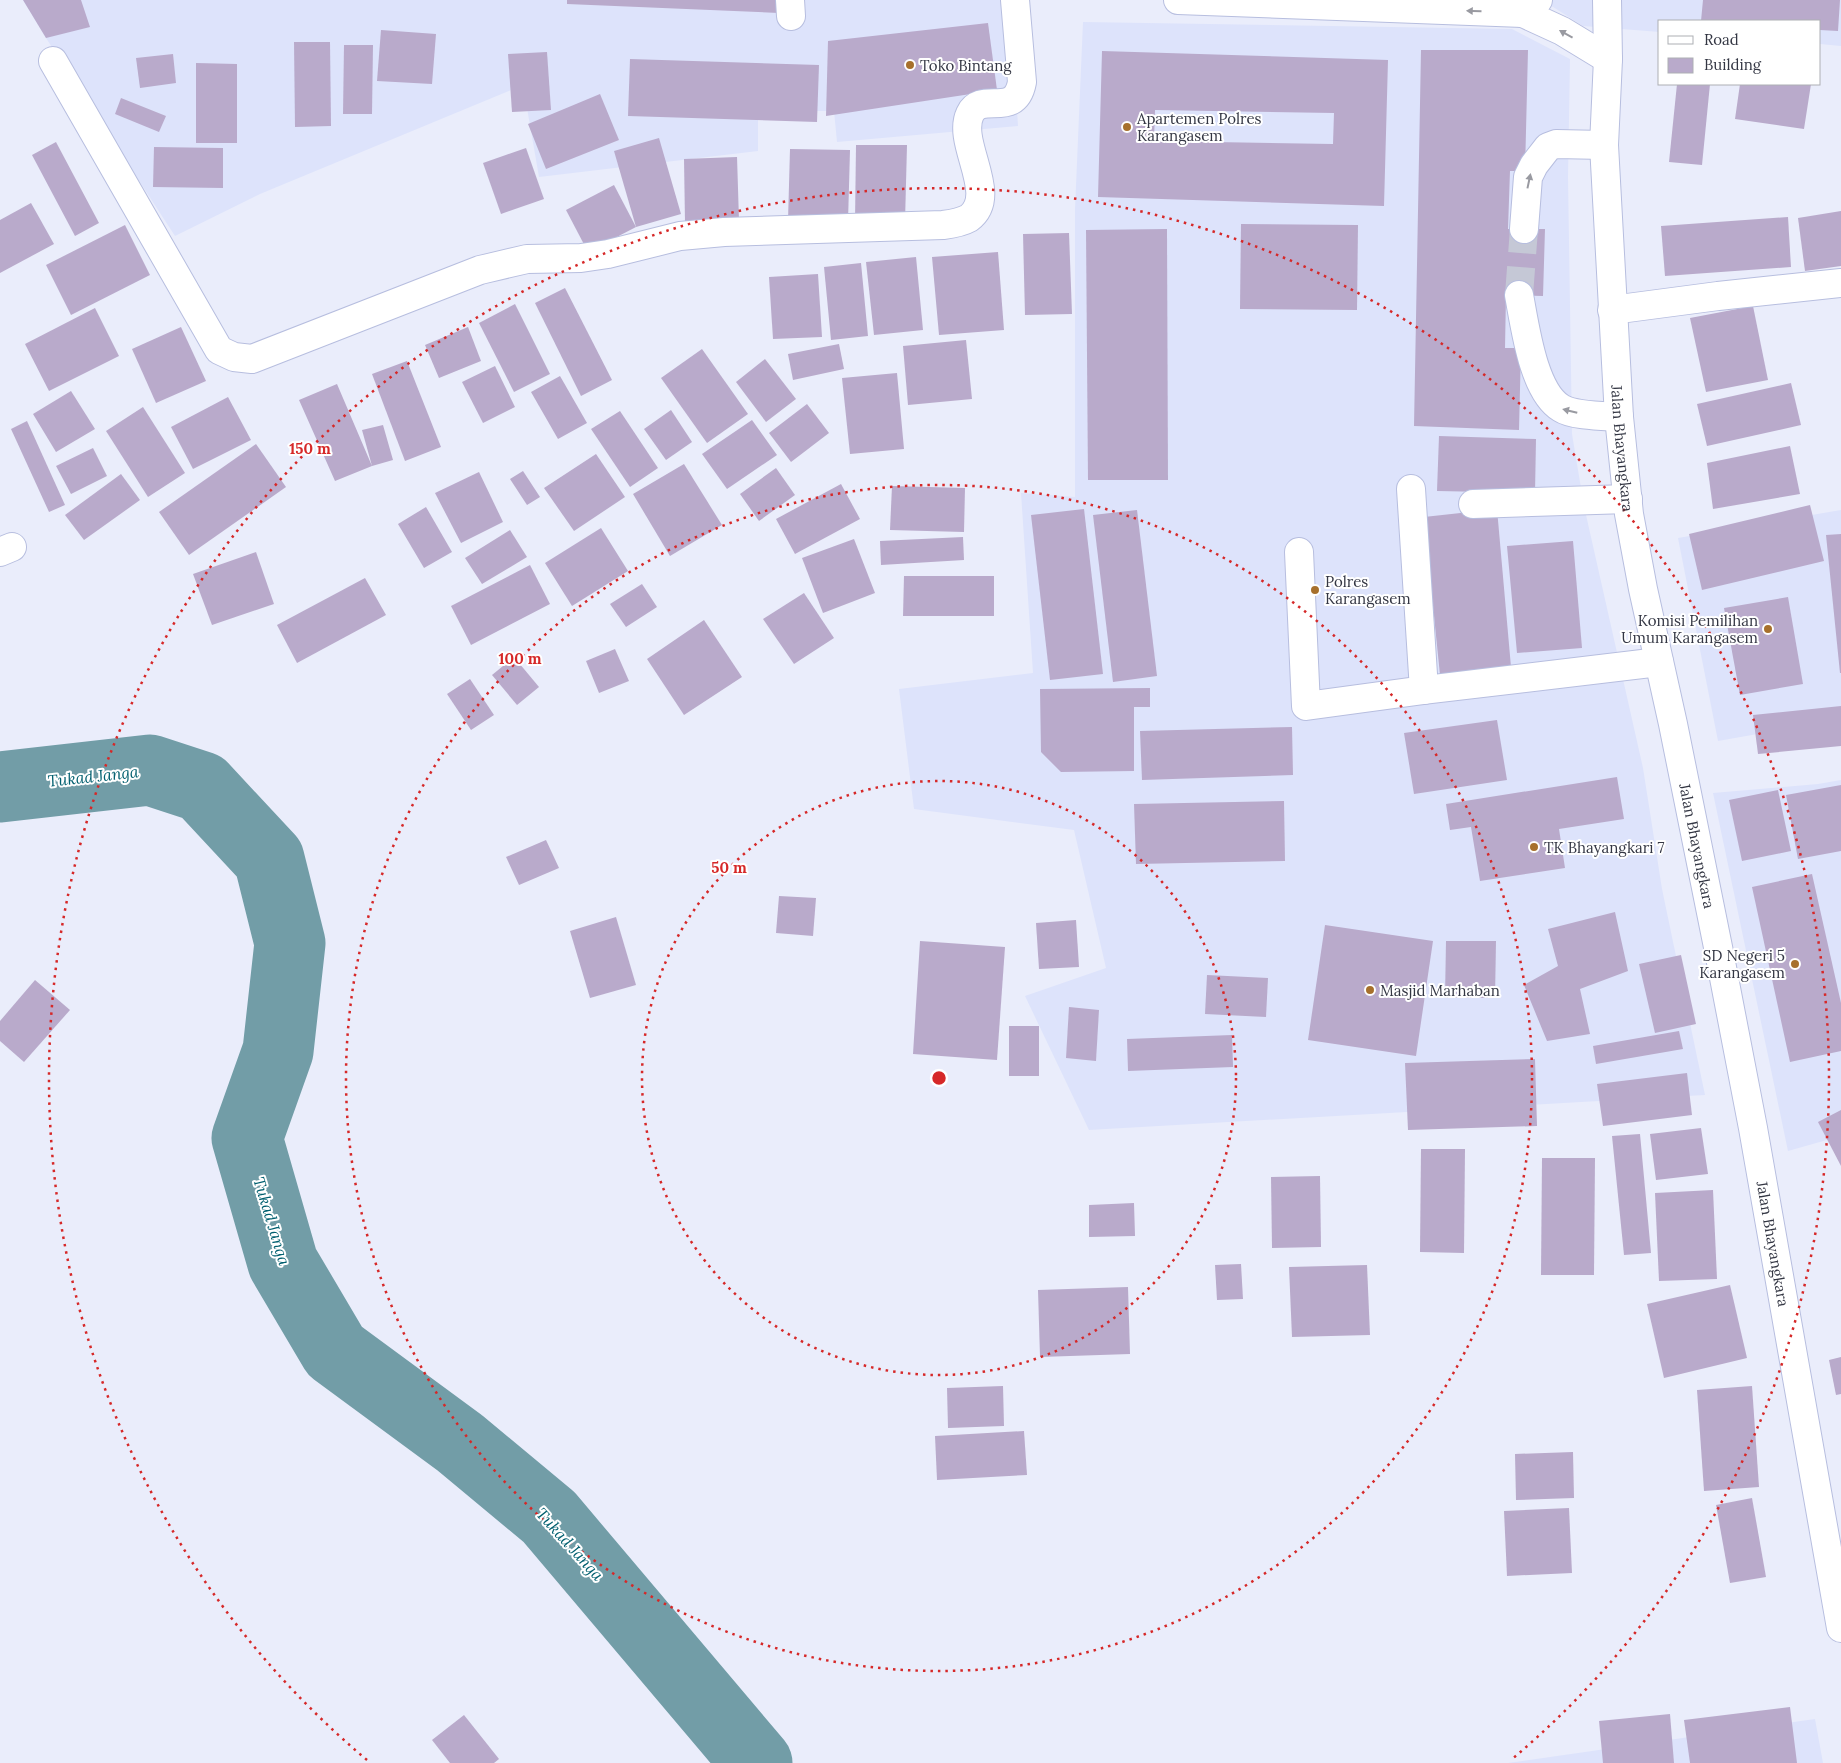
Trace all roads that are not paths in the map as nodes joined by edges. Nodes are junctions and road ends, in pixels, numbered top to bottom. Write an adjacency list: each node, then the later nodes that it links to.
1 (1014, 0): 6 (street)
2 (1178, 0): 4 (street, one-way to 2)
3 (1606, 0): 5 (street, Jalan Bhayangkara)
4 (1530, 6): 5 (street, one-way to 4)
5 (1608, 59): 7 (street, Jalan Bhayangkara)
6 (53, 61)
7 (1604, 145): 8 (street, one-way to 7); 11 (street, Jalan Bhayangkara)
8 (1524, 229)
9 (1841, 283): 11 (street)
10 (1519, 295): 12 (street, one-way to 10)
11 (1612, 310): 12 (street, Jalan Bhayangkara)
12 (1618, 417): 14 (street, Jalan Bhayangkara)
13 (1411, 489): 18 (street)
14 (1628, 498): 15 (street); 17 (street, Jalan Bhayangkara)
15 (1473, 504)
16 (1299, 552): 18 (street)
17 (1659, 662): 18 (street); 19 (street, Jalan Bhayangkara)
18 (1424, 690)
19 (1841, 1628)

